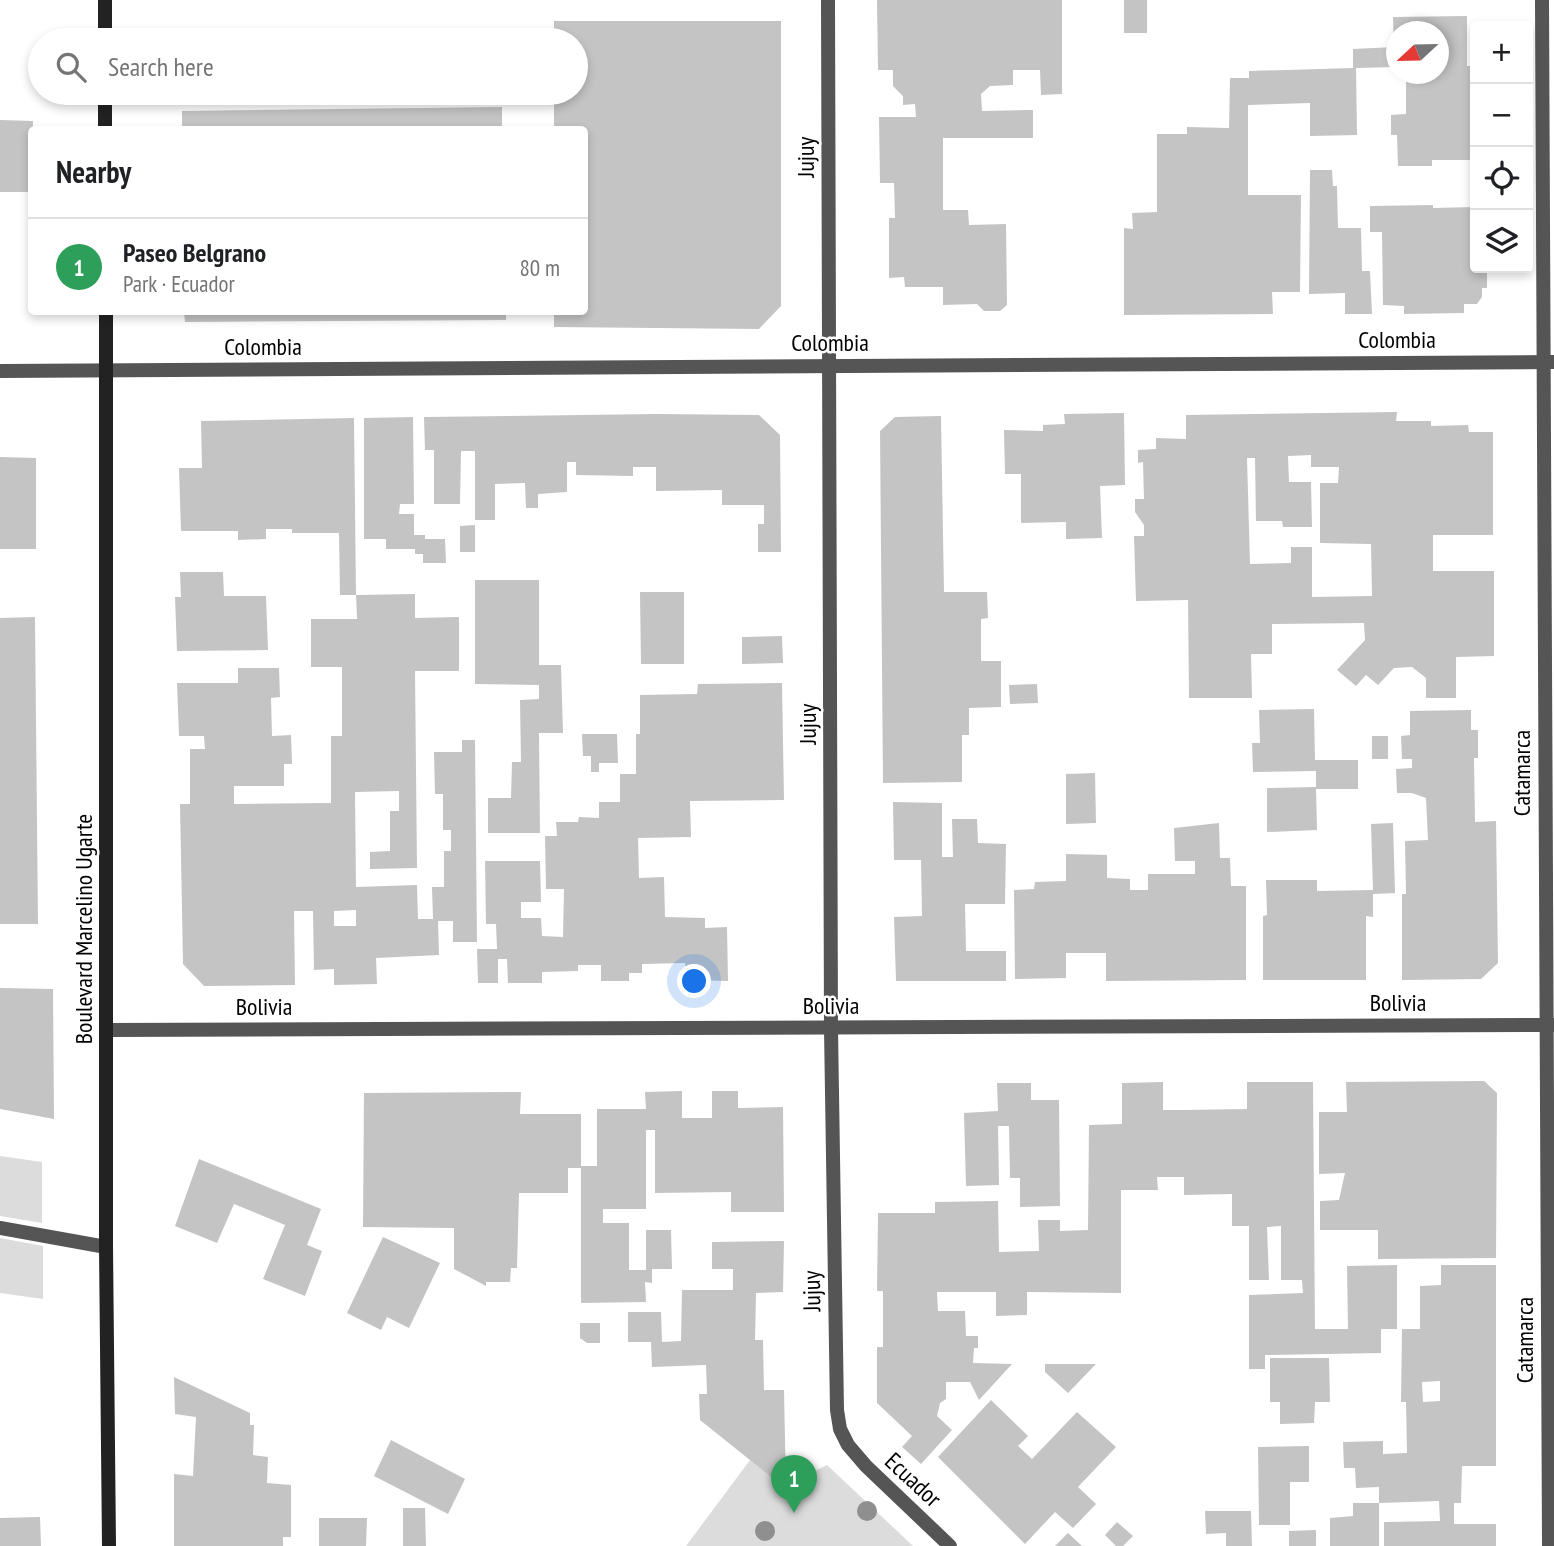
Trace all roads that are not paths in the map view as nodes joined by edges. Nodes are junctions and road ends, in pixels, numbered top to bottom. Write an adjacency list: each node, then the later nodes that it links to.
1 (105, 0): 4 (main road)
2 (828, 0): 9 (street, Jujuy)
3 (1542, 0): 8 (street, Catamarca)
4 (105, 28)
5 (106, 105): 6 (main road)
6 (106, 126)
7 (106, 315): 11 (main road, Boulevard Marcelino Ugarte)
8 (1549, 362): 9 (street, Colombia); 12 (street, Catamarca)
9 (830, 366): 11 (street, Colombia); 13 (street, Jujuy)
10 (0, 371): 11 (street, Colombia)
11 (106, 371): 14 (main road, Boulevard Marcelino Ugarte)
12 (1550, 1025): 13 (street, Bolivia); 20 (street, Catamarca)
13 (831, 1029): 14 (street, Bolivia); 17 (street, Jujuy)
14 (108, 1030): 16 (main road, Boulevard Marcelino Ugarte)
15 (0, 1228): 16 (street)
16 (106, 1247): 18 (main road, Boulevard Marcelino Ugarte)
17 (848, 1445): 19 (street, Ecuador)
18 (109, 1546)
19 (950, 1546)
20 (1549, 1546)

